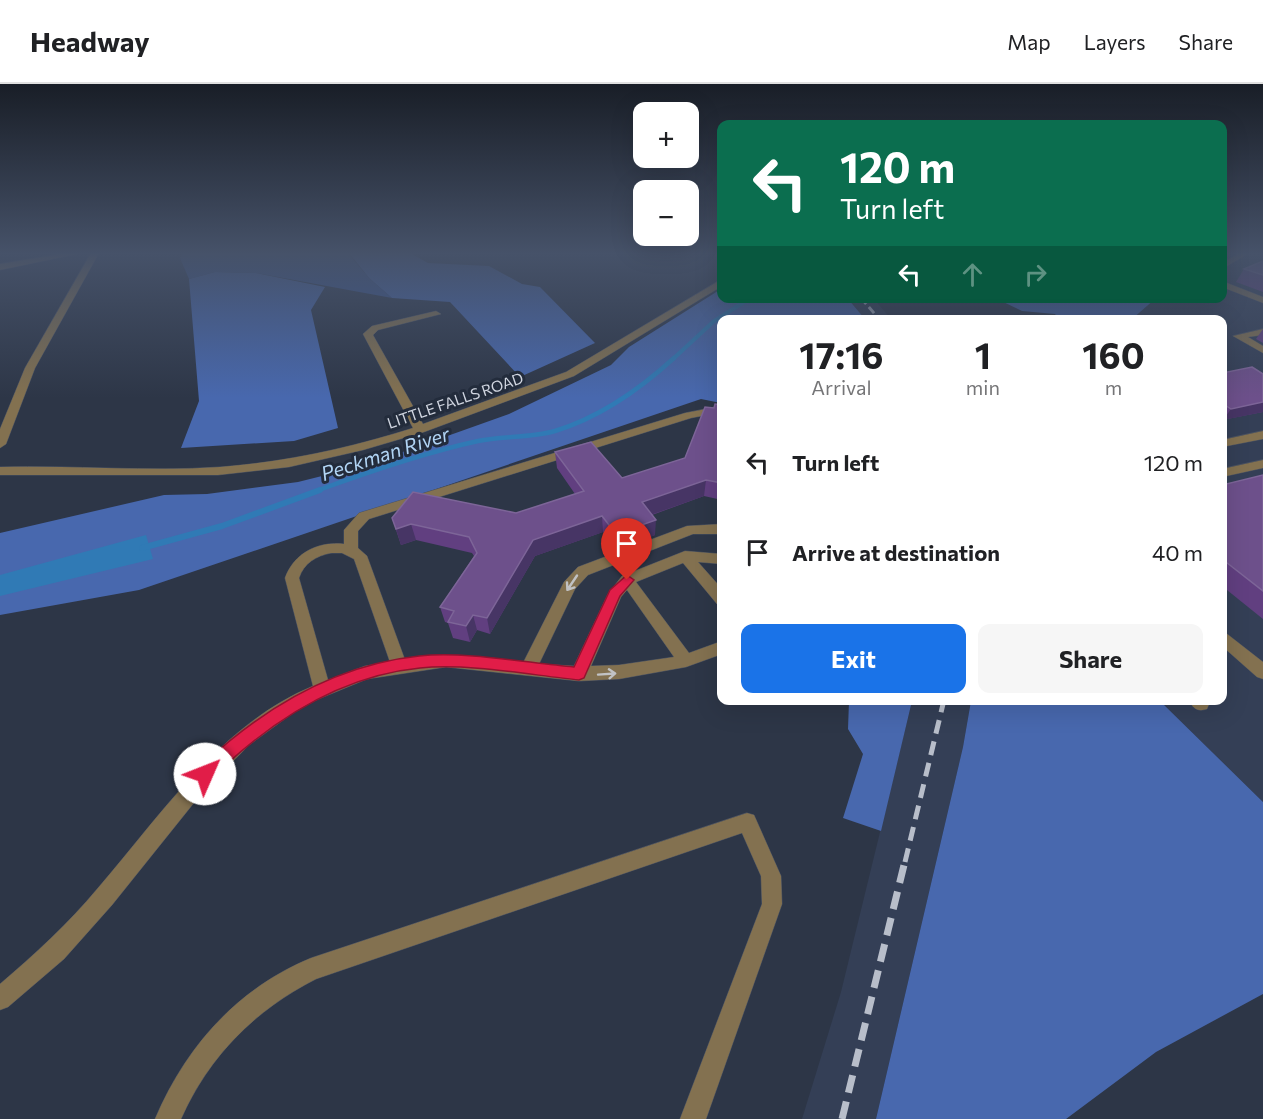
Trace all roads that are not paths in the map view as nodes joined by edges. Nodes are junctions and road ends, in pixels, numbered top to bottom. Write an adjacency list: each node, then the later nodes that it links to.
1 (68, 301): 10 (street)
2 (690, 301): 7 (street, LITTLE FALLS ROAD)
3 (436, 314): 7 (street)
4 (1263, 332): 5 (street)
5 (1263, 350)
6 (717, 410): 15 (street)
7 (420, 430): 12 (street, LITTLE FALLS ROAD)
8 (1262, 435): 9 (street)
9 (1227, 443)
10 (0, 444)
11 (1263, 464): 13 (street)
12 (0, 471)
13 (1227, 472)
14 (717, 529): 24 (street, one-way to 24)
15 (351, 549): 23 (street); 27 (street)
16 (685, 556): 17 (street); 18 (street); 19 (street)
17 (717, 559)
18 (627, 580): 22 (street); 26 (street)
19 (717, 594)
20 (1227, 640): 25 (street)
21 (717, 649): 22 (street)
22 (686, 661): 26 (street, one-way to 22)
23 (399, 665): 24 (street); 27 (street)
24 (528, 669): 26 (street)
25 (1263, 672)
26 (579, 674)
27 (322, 687): 28 (street)
28 (0, 999)
29 (168, 1119): 30 (street)
30 (693, 1119)

